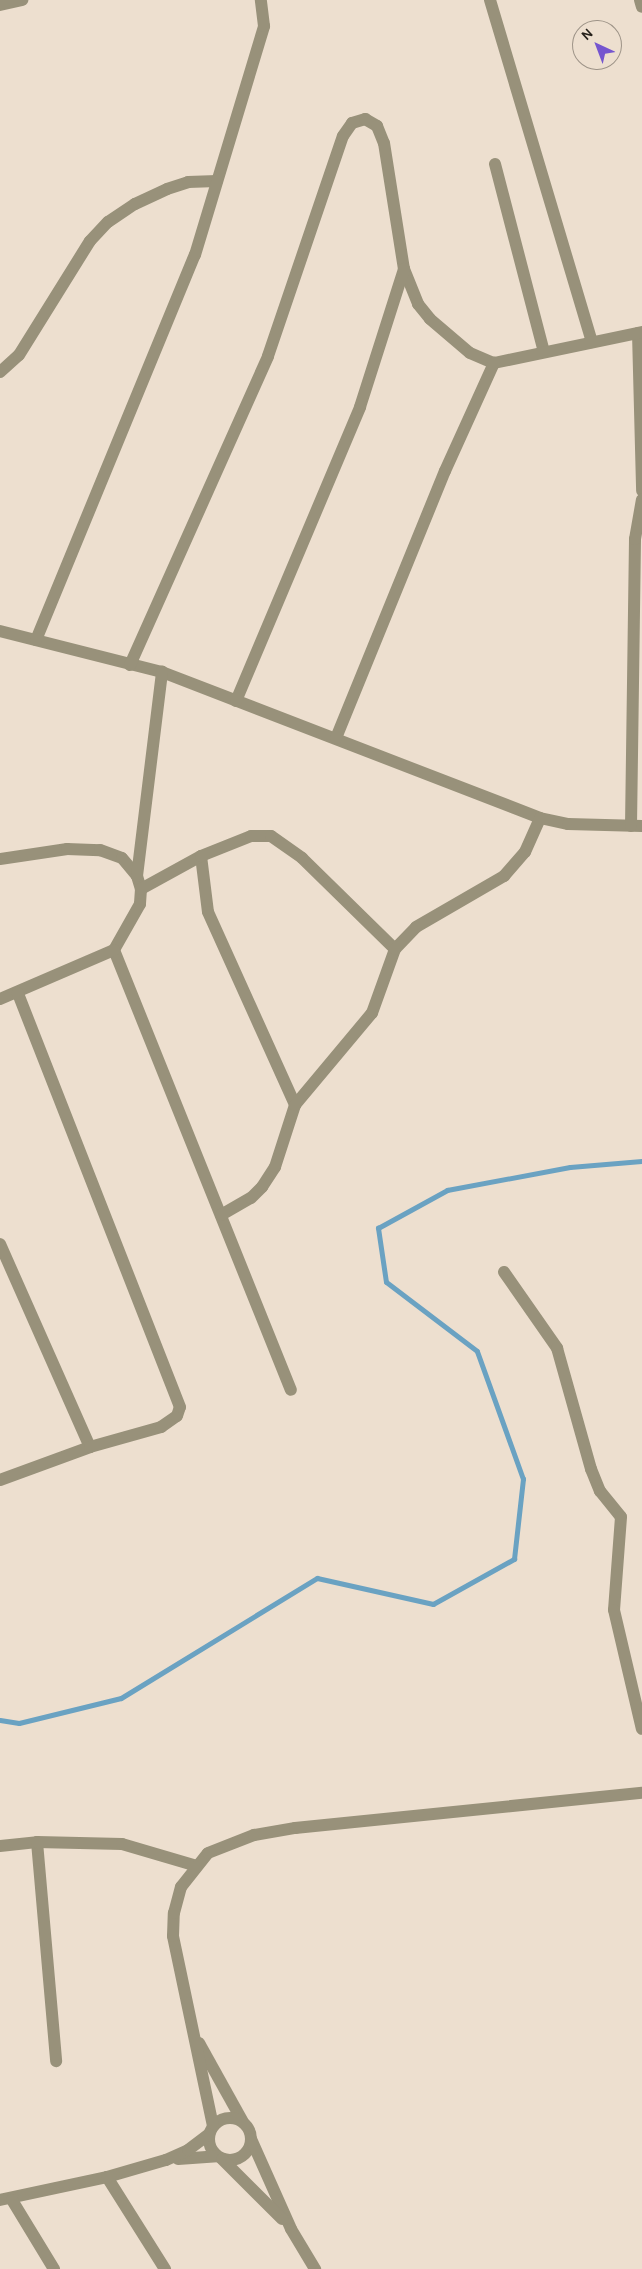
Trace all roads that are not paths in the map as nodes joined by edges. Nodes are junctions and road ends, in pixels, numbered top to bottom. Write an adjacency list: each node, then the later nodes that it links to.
1 (22, 0): 5 (street)
2 (261, 0): 8 (street)
3 (490, 0): 11 (street)
4 (640, 0): 6 (street)
5 (0, 5)
6 (642, 6)
7 (495, 164): 12 (street)
8 (217, 181): 14 (street); 18 (street)
9 (404, 269): 13 (street); 19 (street); 21 (street)
10 (640, 333): 11 (street); 15 (street)
11 (592, 342): 12 (street)
12 (544, 352): 13 (street)
13 (494, 363): 22 (street)
14 (0, 372)
15 (642, 491)
16 (642, 500): 24 (street)
17 (0, 631): 18 (street)
18 (36, 640): 19 (street)
19 (130, 665): 20 (street)
20 (162, 672): 21 (street); 27 (street)
21 (236, 700): 22 (street)
22 (336, 738): 23 (street)
23 (540, 818): 24 (street); 29 (street)
24 (636, 826)
25 (201, 856): 28 (street); 29 (street); 33 (street)
26 (0, 859): 27 (street)
27 (137, 876): 28 (street)
28 (141, 889): 30 (street)
29 (394, 949): 33 (street)
30 (114, 950): 31 (street); 34 (street)
31 (18, 992): 32 (street); 39 (street)
32 (0, 999)
33 (295, 1105): 34 (street)
34 (221, 1215): 38 (street)
35 (0, 1244): 36 (street)
36 (4, 1263): 39 (street)
37 (504, 1272): 41 (street)
38 (291, 1390)
39 (90, 1447): 40 (street)
40 (0, 1480)
41 (642, 1729)
42 (642, 1793): 45 (street)
43 (37, 1842): 44 (street); 45 (street); 47 (street)
44 (0, 1846)
45 (197, 1866): 46 (street)
46 (192, 2030): 48 (street); 49 (street)
47 (56, 2062)
48 (243, 2122): 49 (street); 50 (street)
49 (211, 2130): 51 (street); 52 (street)
50 (251, 2139): 51 (street); 55 (street)
51 (220, 2158): 52 (street); 55 (street)
52 (166, 2160): 53 (street)
53 (107, 2177): 54 (street); 57 (street)
54 (6, 2200): 56 (street)
55 (291, 2229): 58 (street)
56 (54, 2269)
57 (164, 2269)
58 (315, 2269)

